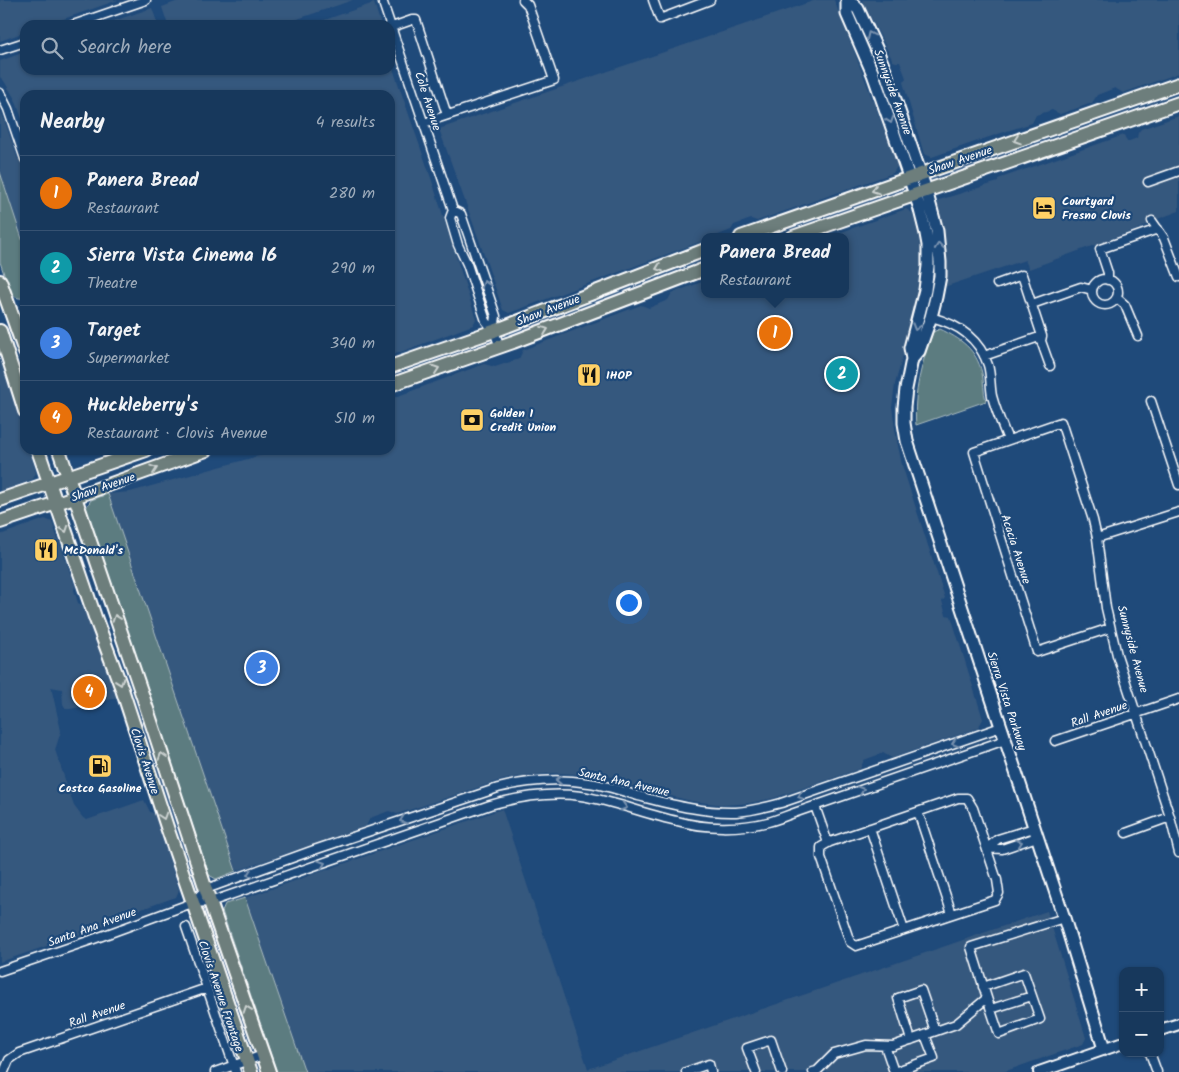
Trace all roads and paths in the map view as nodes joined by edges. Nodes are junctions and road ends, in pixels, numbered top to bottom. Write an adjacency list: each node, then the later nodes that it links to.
1 (146, 0): 7 (street)
2 (382, 0): 8 (street, Cole Avenue)
3 (523, 0): 18 (street)
4 (654, 0): 5 (street)
5 (710, 0)
6 (848, 0): 24 (main road, Sunnyside Avenue)
7 (88, 20)
8 (389, 20)
9 (395, 26): 18 (street)
10 (395, 36): 19 (street, Cole Avenue)
11 (20, 44): 12 (street)
12 (0, 50)
13 (1179, 84): 17 (main road, Shaw Avenue)
14 (0, 93): 21 (street)
15 (1179, 93): 20 (main road)
16 (1179, 103): 20 (main road, Shaw Avenue)
17 (1113, 107): 22 (main road); 24 (main road, Shaw Avenue, one-way to 24)
18 (447, 115): 19 (street)
19 (424, 123): 27 (street, Cole Avenue)
20 (1113, 126): 22 (main road, Shaw Avenue)
21 (20, 144)
22 (1003, 164): 26 (main road, Shaw Avenue)
23 (1179, 171): 25 (street)
24 (915, 176): 26 (main road, Sunnyside Avenue); 30 (main road, Shaw Avenue, one-way to 30)
25 (1148, 182)
26 (921, 192): 31 (main road, Shaw Avenue); 32 (main road, Sierra Vista Parkway); 44 (main road, Sierra Vista Parkway, one-way to 26)
27 (453, 210): 46 (street, Cole Avenue); 46 (street, Cole Avenue, one-way to 27)
28 (1152, 221): 29 (street)
29 (1158, 229): 36 (street); 37 (street)
30 (755, 233)
31 (804, 233)
32 (928, 245): 44 (main road); 52 (main road, Sierra Vista Parkway, one-way to 52)
33 (701, 252): 46 (main road, Shaw Avenue, one-way to 46)
34 (701, 261): 39 (main road)
35 (701, 271): 39 (main road, Shaw Avenue)
36 (1179, 277)
37 (1108, 280): 41 (street); 42 (street)
38 (0, 281): 49 (main road)
39 (669, 283): 50 (main road, Shaw Avenue, one-way to 39)
40 (997, 284): 43 (street)
41 (1092, 290): 42 (street); 43 (street)
42 (1117, 298): 48 (street)
43 (1032, 304): 47 (street)
44 (931, 317): 51 (street); 52 (main road, Sierra Vista Parkway)
45 (0, 331): 56 (main road)
46 (494, 331): 50 (street, Cole Avenue); 53 (main road, Shaw Avenue)
47 (1042, 336): 51 (street); 54 (street)
48 (1138, 336)
49 (20, 338)
50 (500, 347): 55 (main road, Shaw Avenue, one-way to 50)
51 (984, 356): 58 (street)
52 (912, 358): 75 (main road, Sierra Vista Parkway)
53 (395, 365)
54 (1050, 366)
55 (395, 383)
56 (20, 395)
57 (1151, 401): 65 (street)
58 (1008, 440): 71 (street, Sunnyside Avenue); 72 (street, Acacia Avenue)
59 (40, 455): 64 (main road, Clovis Avenue)
60 (61, 455): 63 (main road, Clovis Avenue)
61 (131, 455): 63 (main road, Shaw Avenue)
62 (192, 455): 66 (main road, Shaw Avenue, one-way to 62)
63 (68, 476): 64 (main road, Shaw Avenue); 66 (main road, Clovis Avenue)
64 (50, 483): 67 (main road, Shaw Avenue); 68 (main road, Clovis Avenue)
65 (1179, 485)
66 (75, 497): 68 (main road, Shaw Avenue); 87 (main road, Clovis Avenue, one-way to 66)
67 (0, 500)
68 (56, 503): 70 (main road, Shaw Avenue); 88 (main road, Clovis Avenue, one-way to 88)
69 (1179, 512): 71 (street)
70 (0, 522)
71 (1097, 538): 72 (street, Sunnyside Avenue)
72 (1110, 628): 74 (street, Sunnyside Avenue)
73 (1179, 699): 74 (street, Rall Avenue)
74 (1136, 713): 77 (street, Rall Avenue); 80 (street, Sunnyside Avenue)
75 (1001, 727): 76 (main road, Sierra Vista Parkway); 87 (street, Santa Ana Avenue, one-way to 87)
76 (1005, 740): 78 (street, Santa Ana Avenue, one-way to 76); 82 (main road, Sierra Vista Parkway)
77 (1055, 741)
78 (815, 806): 84 (street); 89 (street, Santa Ana Avenue, one-way to 78)
79 (918, 812): 81 (street); 85 (street); 90 (street)
80 (1170, 817): 83 (street); 86 (street, Sunnyside Avenue)
81 (870, 828): 84 (street); 93 (street)
82 (1036, 832): 85 (street); 91 (main road, Sierra Vista Parkway)
83 (1126, 833)
84 (828, 843): 93 (street)
85 (986, 848): 90 (street)
86 (1179, 853)
87 (206, 889): 88 (street, Santa Ana Avenue); 89 (main road, Clovis Avenue)
88 (192, 902): 89 (street, Santa Ana Avenue); 94 (street, Santa Ana Avenue); 110 (main road, Clovis Avenue)
89 (210, 902): 108 (main road, Clovis Avenue, one-way to 89)
90 (952, 914): 93 (street)
91 (1064, 918): 95 (street); 107 (main road, Sierra Vista Parkway)
92 (186, 927): 96 (street, Clovis Avenue Frontage)
93 (904, 930)
94 (0, 971)
95 (983, 987): 97 (street); 98 (street)
96 (206, 988): 111 (street, Clovis Avenue Frontage); 112 (street, Rall Avenue)
97 (1032, 996): 99 (street); 99 (street)
98 (986, 998): 99 (street); 102 (street)
99 (990, 1009)
100 (1179, 1024): 101 (street)
101 (1164, 1029)
102 (935, 1031): 103 (street); 104 (street)
103 (925, 1035): 104 (street); 120 (street)
104 (911, 1040): 106 (street)
105 (1119, 1044): 107 (street)
106 (885, 1046): 119 (street); 120 (street)
107 (1104, 1049): 121 (street)
108 (264, 1056): 110 (street); 114 (main road, Clovis Avenue)
109 (1151, 1057): 122 (street)
110 (249, 1066): 111 (street)
111 (235, 1069): 113 (street)
112 (4, 1072)
113 (215, 1072)
114 (269, 1072)
115 (686, 1072): 116 (street)
116 (711, 1072)
117 (756, 1072): 118 (street)
118 (782, 1072)
119 (813, 1072)
120 (894, 1072)
121 (1039, 1072)
122 (1157, 1072)

